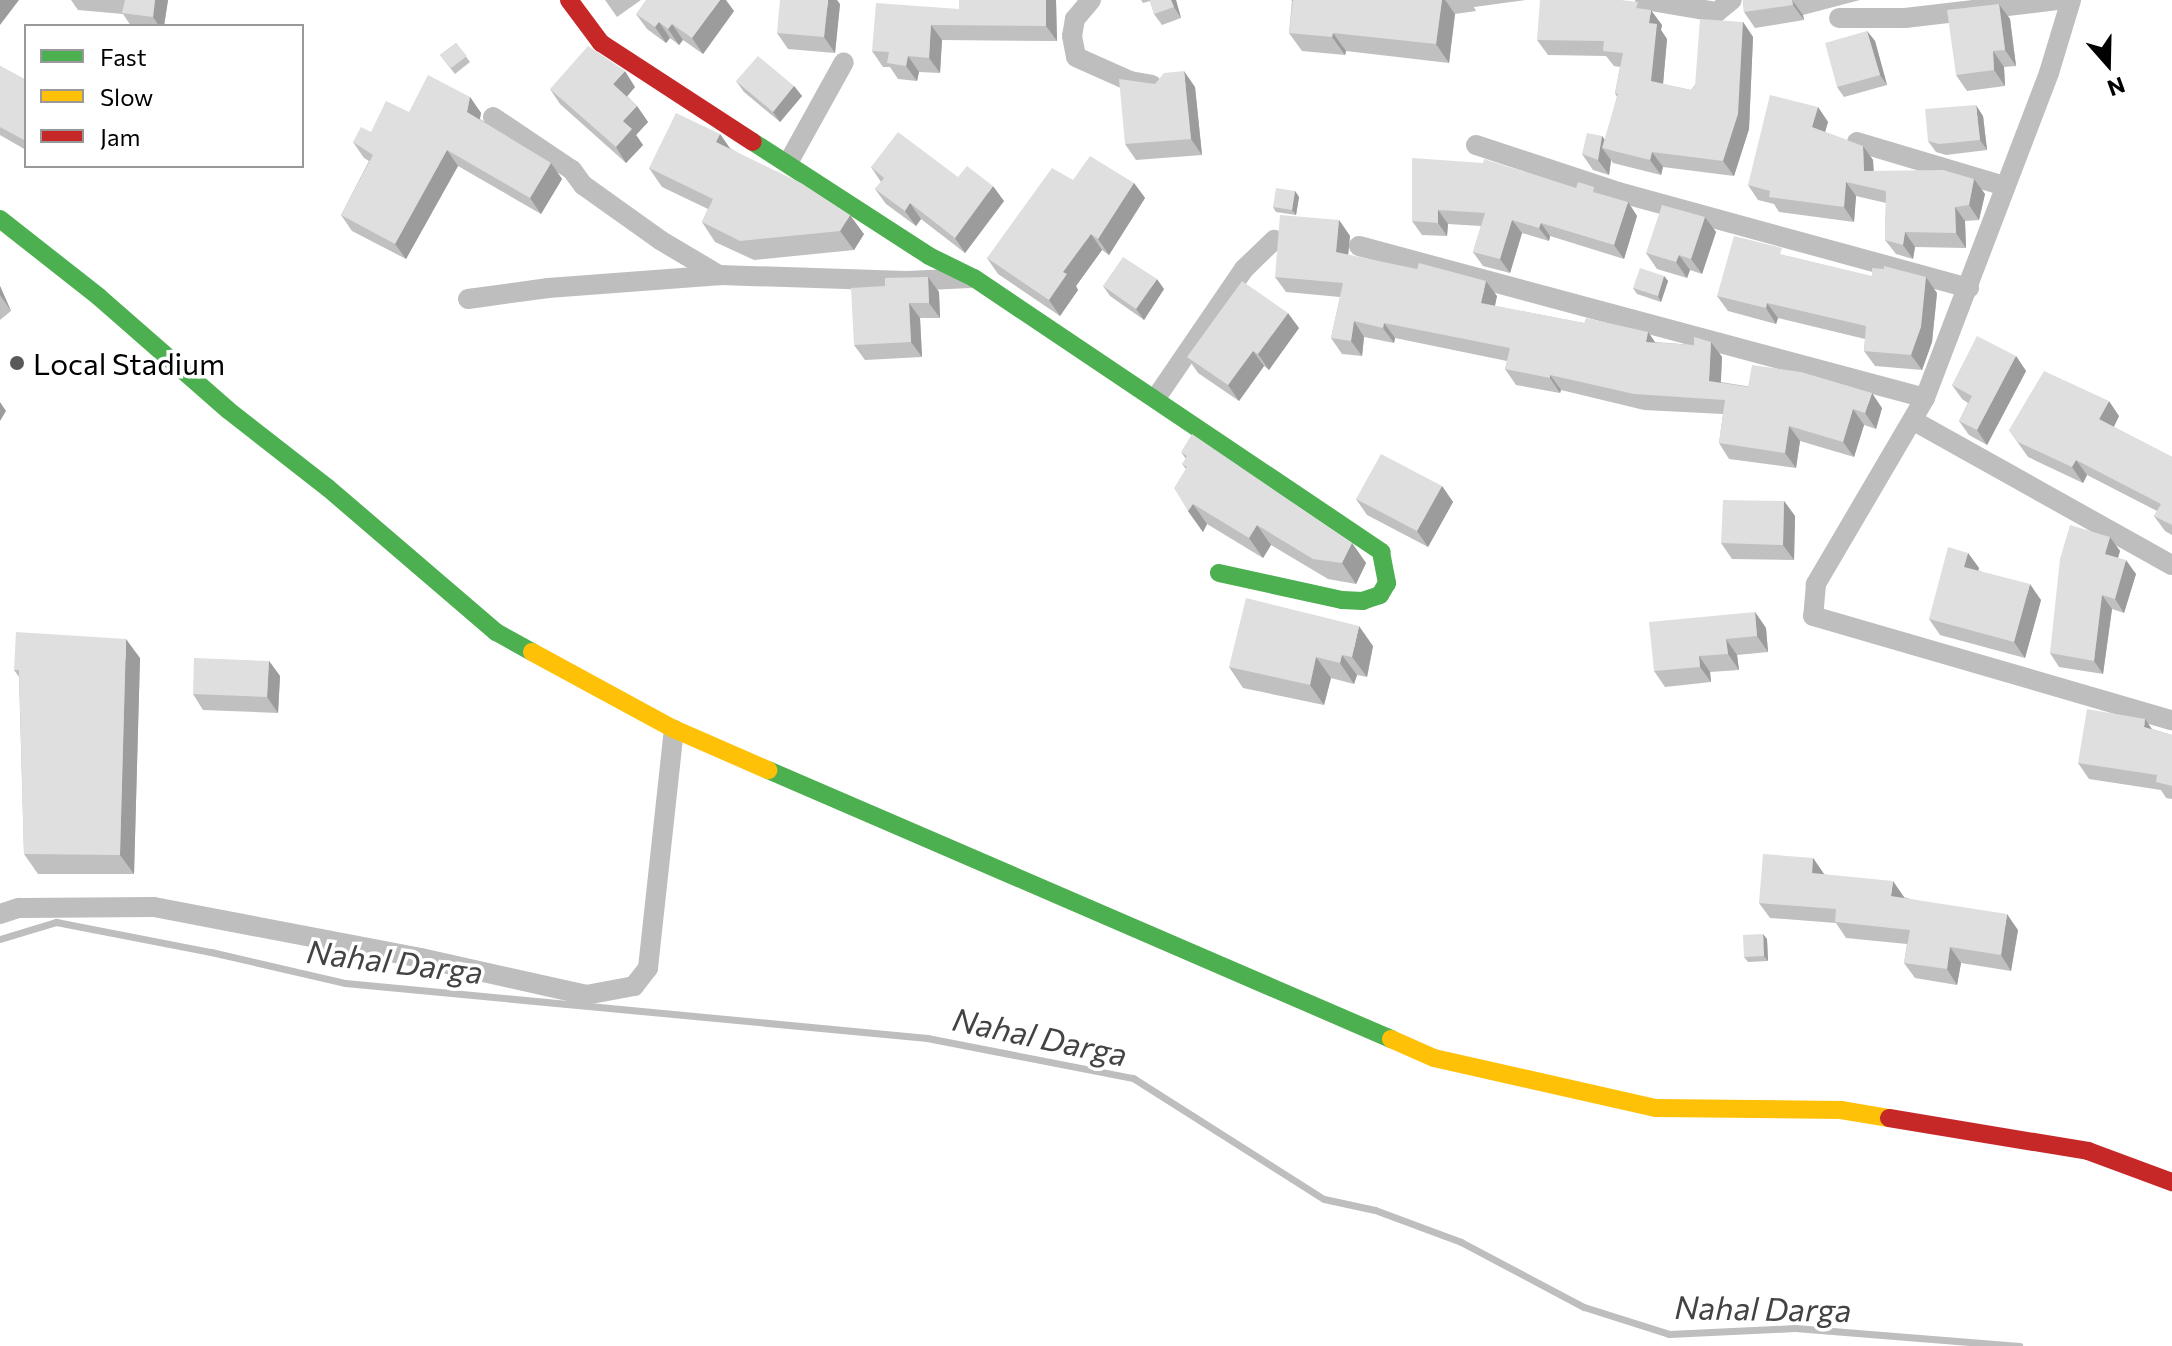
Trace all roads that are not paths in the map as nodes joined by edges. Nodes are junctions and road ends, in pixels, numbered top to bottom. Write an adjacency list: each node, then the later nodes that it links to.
1 (569, 0): 13 (street)
2 (1091, 0): 9 (street)
3 (1645, 0): 4 (street)
4 (1732, 0)
5 (2059, 0): 7 (street)
6 (2071, 0): 14 (street)
7 (1839, 18)
8 (844, 62): 13 (street)
9 (1162, 87)
10 (493, 117): 18 (street)
11 (1857, 142): 14 (street)
12 (1476, 145): 20 (street)
13 (788, 163): 19 (street)
14 (2005, 186): 20 (street)
15 (0, 219): 28 (street)
16 (1274, 240): 22 (street)
17 (1359, 246): 23 (street)
18 (719, 275): 19 (street); 21 (street)
19 (974, 278): 22 (street)
20 (1969, 288): 23 (street)
21 (468, 299)
22 (1156, 398): 26 (street)
23 (1925, 398): 24 (street)
24 (1914, 421): 25 (street); 27 (street)
25 (2172, 565)
26 (1219, 573)
27 (2172, 720)
28 (674, 729): 29 (street); 30 (street)
29 (0, 914)
30 (2172, 1182)

